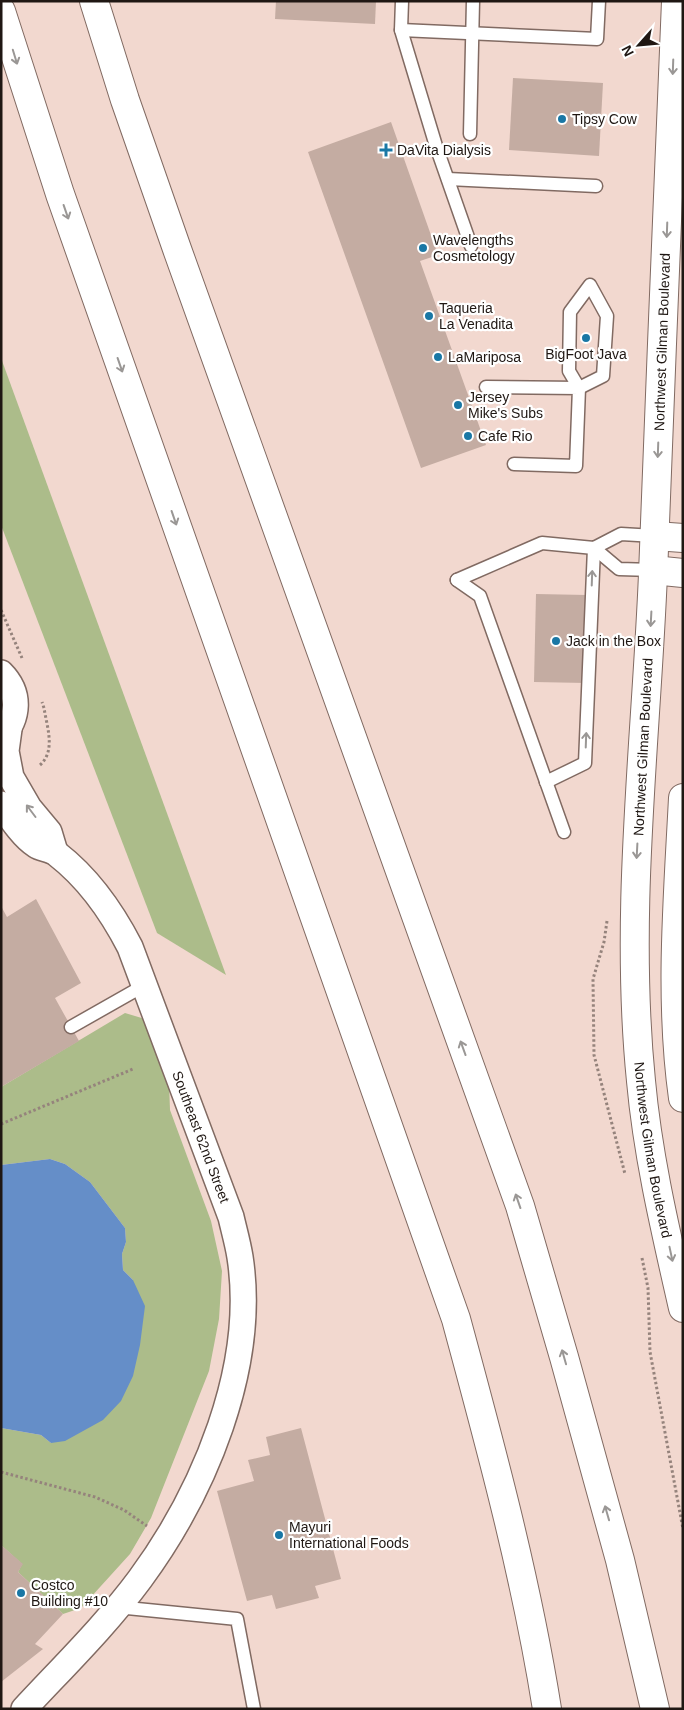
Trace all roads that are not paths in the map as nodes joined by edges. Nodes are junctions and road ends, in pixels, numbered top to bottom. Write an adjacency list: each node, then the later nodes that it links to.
1 (94, 1): 32 (main road, one-way to 1)
2 (402, 1): 7 (lane)
3 (473, 1): 8 (lane)
4 (599, 1): 8 (lane)
5 (676, 1): 16 (main road, Northwest Gilman Boulevard, one-way to 16)
6 (1, 10): 36 (main road, one-way to 36)
7 (401, 30): 8 (lane); 10 (lane)
8 (472, 33): 9 (lane)
9 (470, 134)
10 (448, 179): 11 (lane); 12 (lane)
11 (596, 186)
12 (471, 246)
13 (486, 387): 14 (lane)
14 (579, 388): 14 (lane); 15 (lane)
15 (514, 464)
16 (655, 536): 17 (main road); 18 (lane); 19 (main road, Northwest Gilman Boulevard)
17 (683, 538)
18 (594, 548): 19 (lane); 23 (lane, one-way to 18); 23 (lane)
19 (653, 570): 20 (main road); 31 (main road, Northwest Gilman Boulevard, one-way to 31)
20 (683, 573)
21 (2, 673): 22 (street, Southeast 62nd Street)
22 (5, 733): 27 (street, Southeast 62nd Street, one-way to 22)
23 (546, 782): 26 (lane)
24 (683, 798): 30 (main road)
25 (1, 804): 27 (street, Southeast 62nd Street)
26 (564, 832)
27 (55, 852): 28 (street, Southeast 62nd Street)
28 (145, 985): 29 (lane); 33 (street, Southeast 62nd Street)
29 (71, 1027)
30 (682, 1088)
31 (683, 1308)
32 (620, 1560): 37 (main road); 38 (main road)
33 (117, 1607): 34 (street, Southeast 62nd Street); 35 (lane)
34 (24, 1709)
35 (254, 1709)
36 (547, 1709)
37 (644, 1709)
38 (655, 1709)

